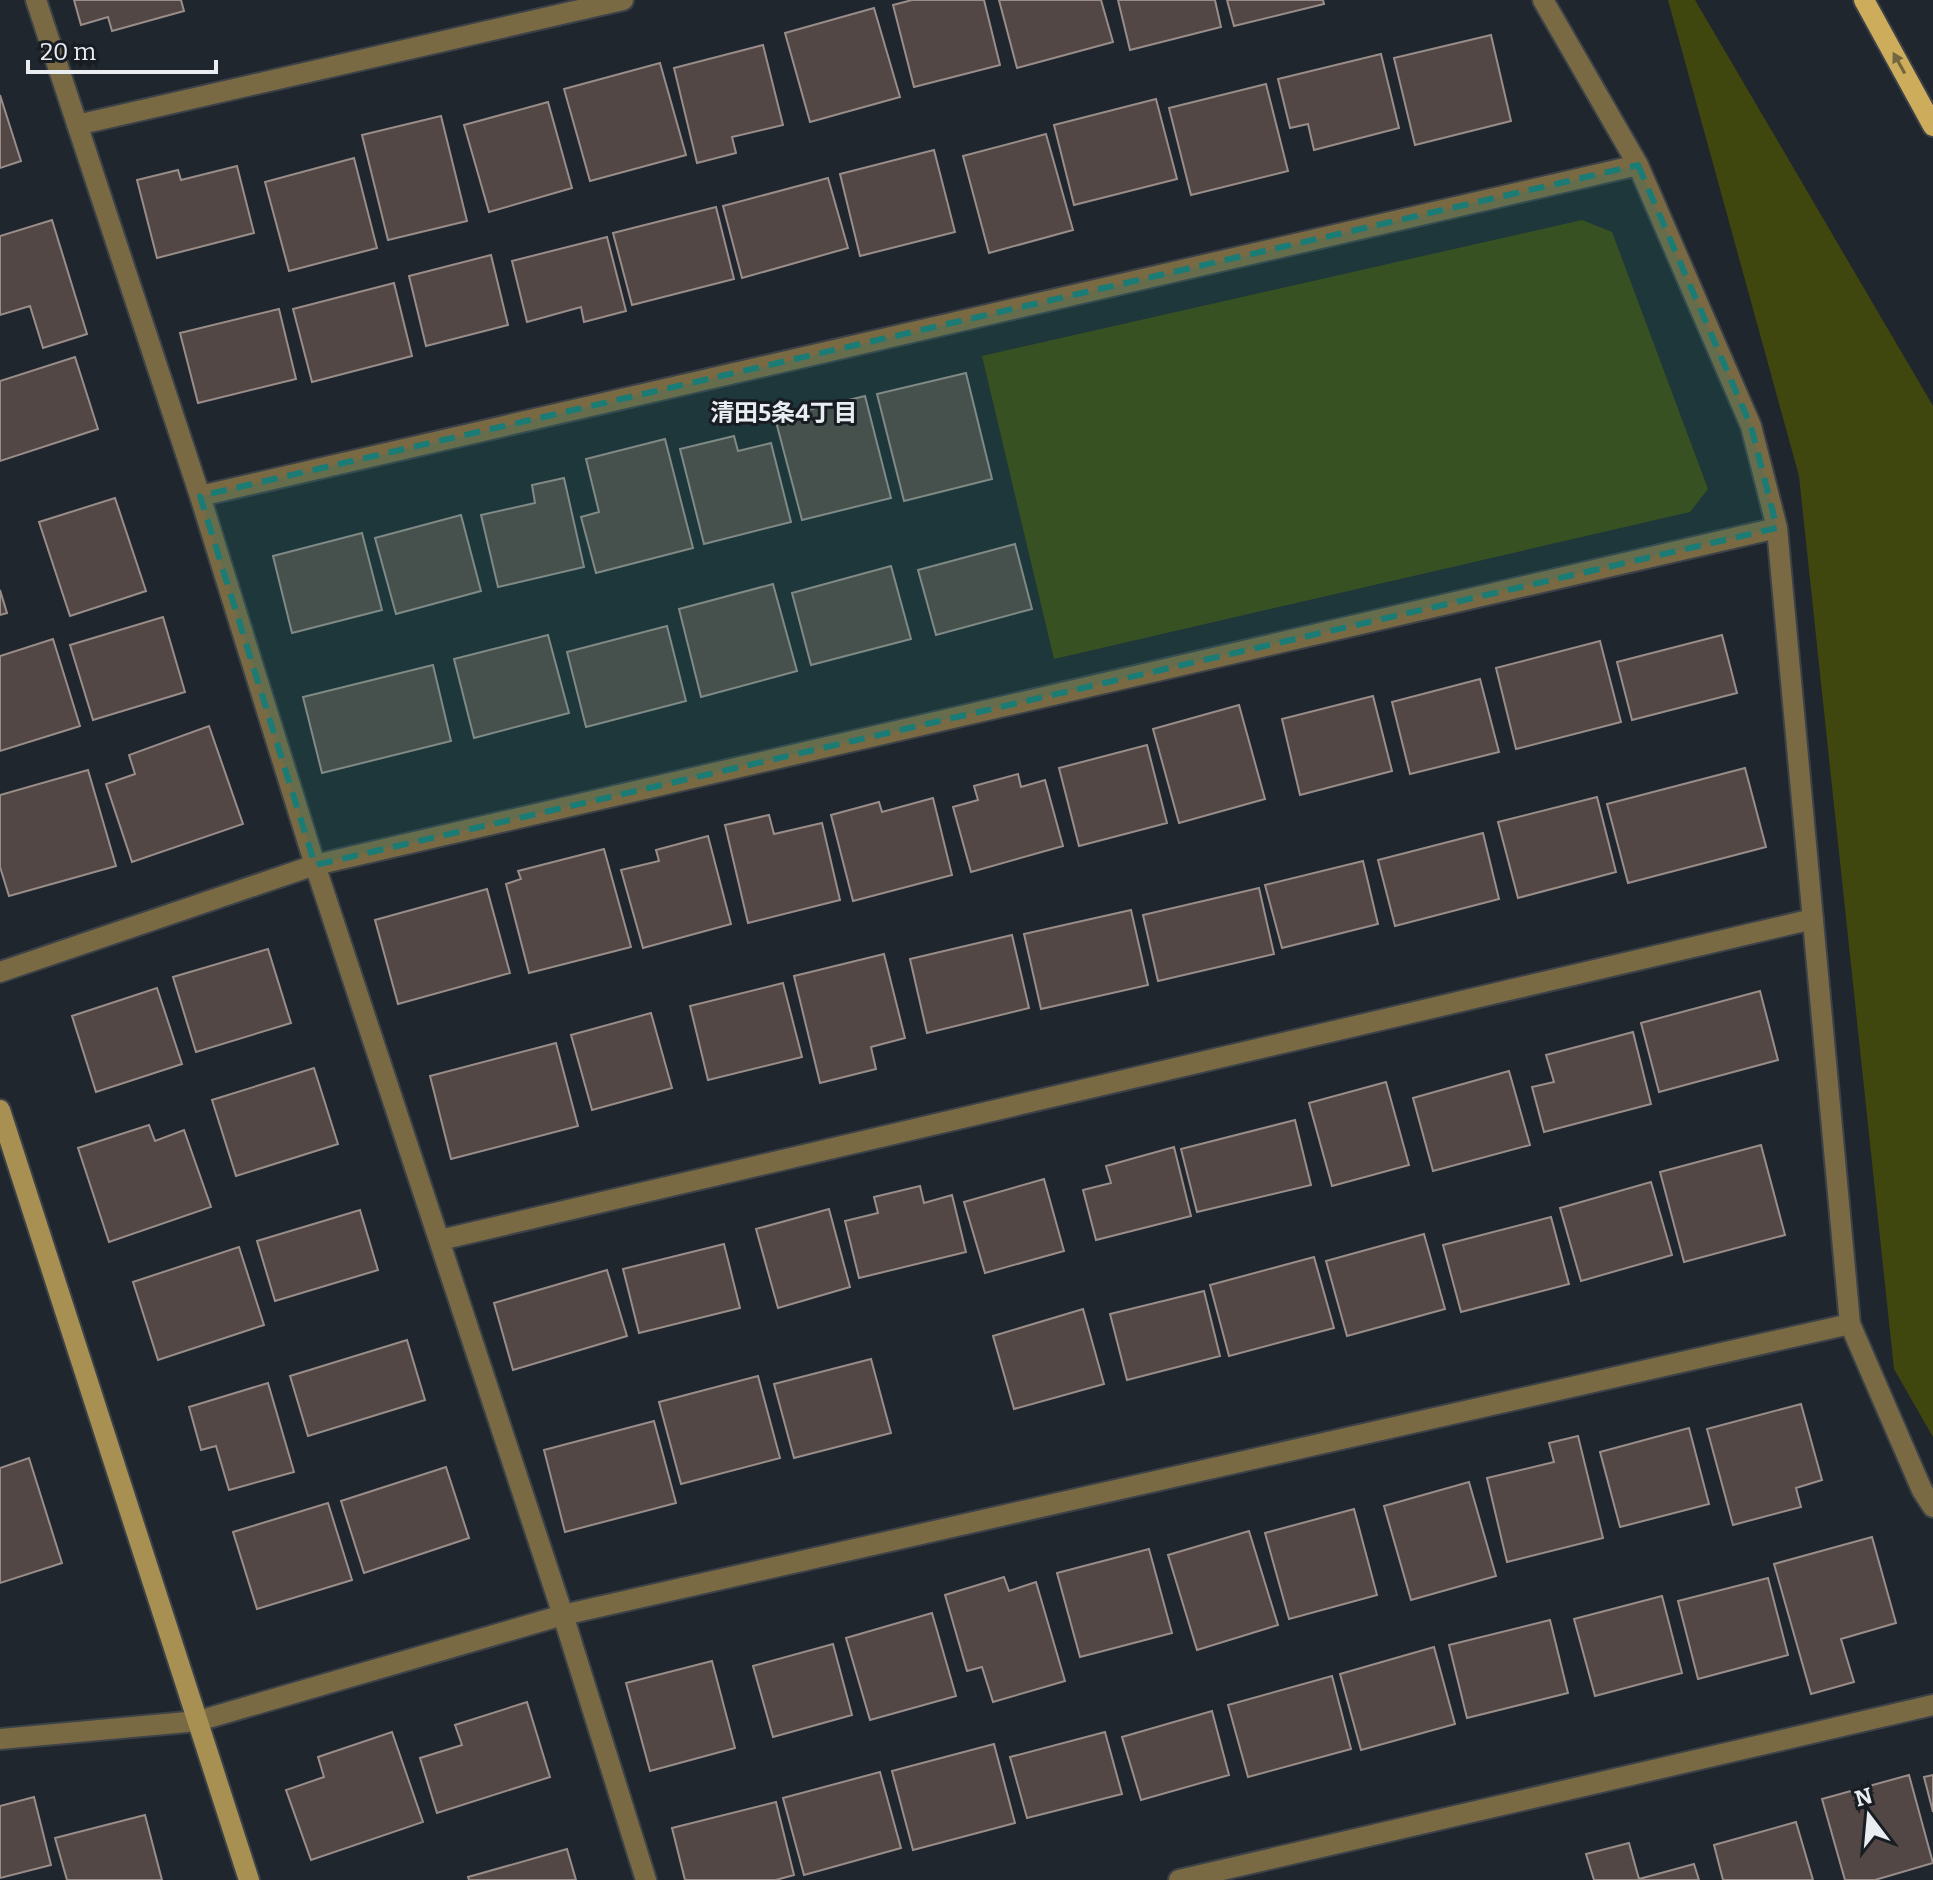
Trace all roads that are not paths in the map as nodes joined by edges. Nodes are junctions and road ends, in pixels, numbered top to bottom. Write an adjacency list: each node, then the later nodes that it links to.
1 (36, 0): 5 (street)
2 (623, 0): 5 (street)
3 (1543, 0): 7 (street)
4 (1864, 0): 6 (main road, one-way to 4)
5 (77, 125): 8 (street)
6 (1933, 126)
7 (1638, 165): 8 (street); 9 (street)
8 (200, 496): 10 (street)
9 (1777, 528): 10 (street); 11 (street)
10 (315, 865): 12 (street); 14 (street)
11 (1813, 919): 14 (street); 15 (street)
12 (0, 972)
13 (0, 1110): 19 (street)
14 (440, 1240): 17 (street)
15 (1850, 1324): 16 (street); 17 (street)
16 (1933, 1507)
17 (563, 1615): 19 (street); 22 (street)
18 (1933, 1705): 23 (street)
19 (198, 1721): 20 (street); 21 (street)
20 (0, 1739)
21 (249, 1880)
22 (646, 1880)
23 (1179, 1880)

